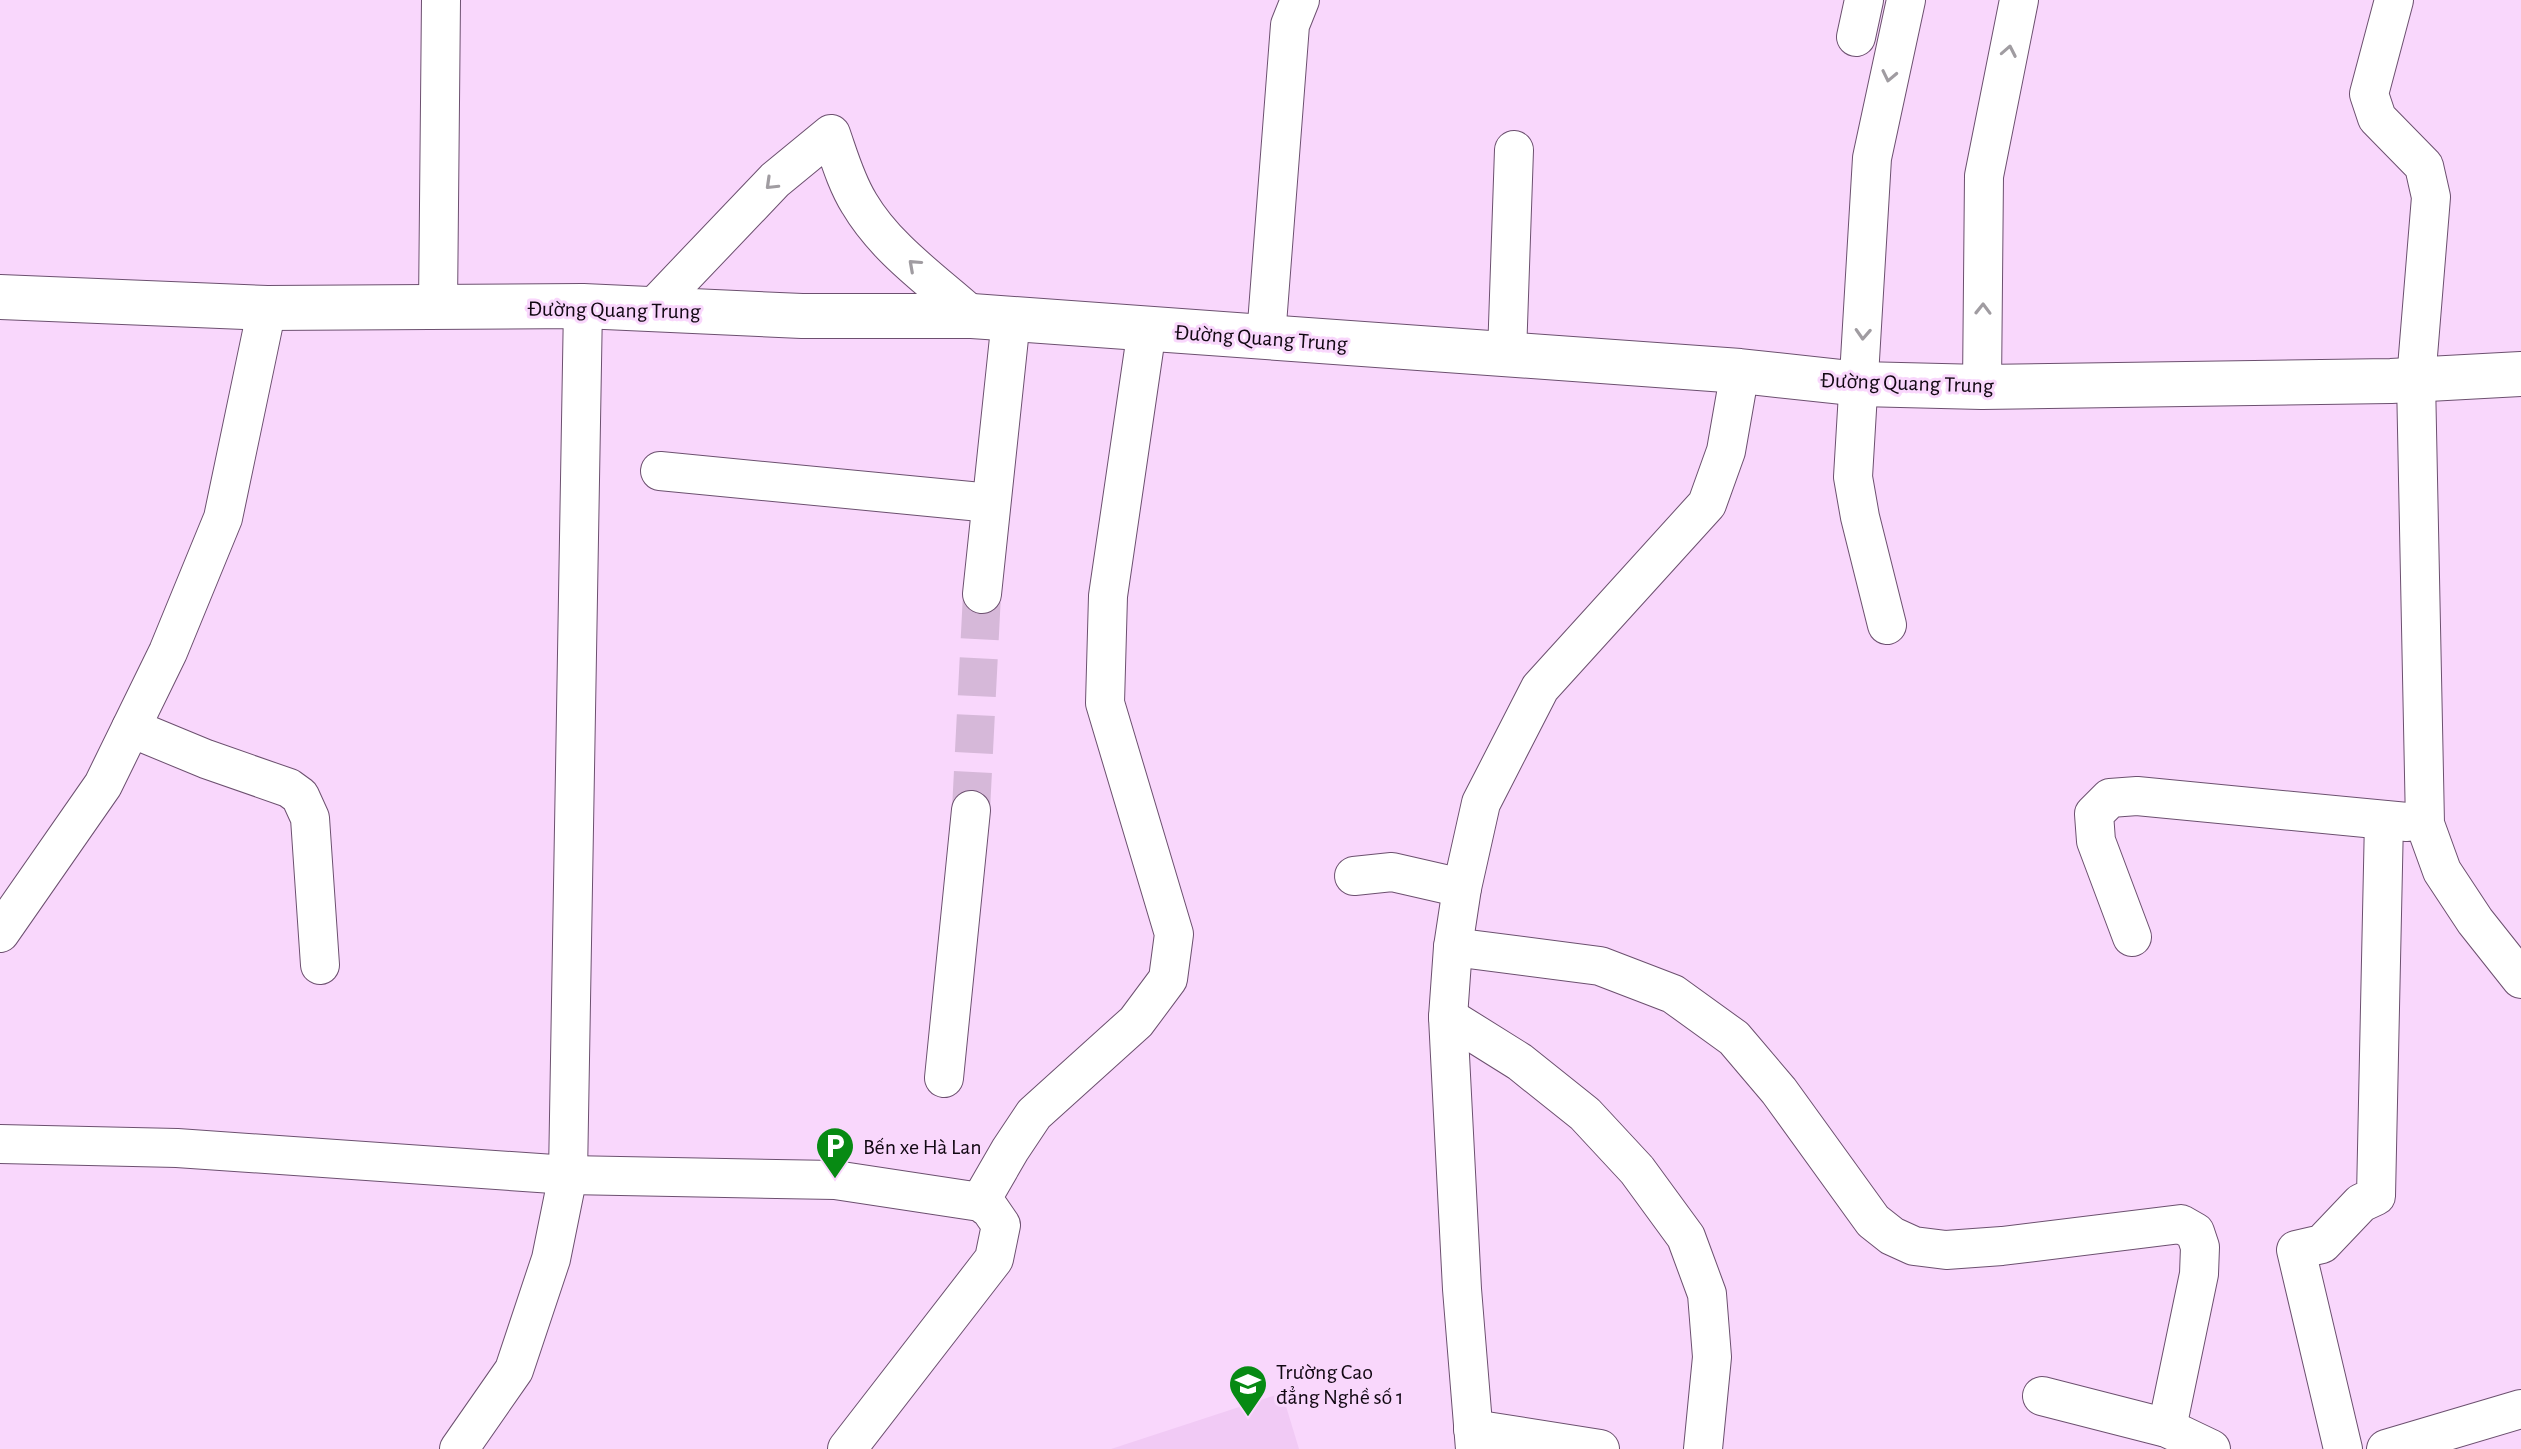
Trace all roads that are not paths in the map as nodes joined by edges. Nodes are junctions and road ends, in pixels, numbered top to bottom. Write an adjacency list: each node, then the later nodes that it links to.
1 (441, 0): 11 (street)
2 (1300, 0): 16 (street)
3 (1864, 0): 7 (street)
4 (1906, 0): 21 (street, one-way to 21)
5 (2019, 0): 22 (street, one-way to 5)
6 (2394, 0): 20 (street)
7 (1856, 37)
8 (1514, 150): 17 (street)
9 (0, 297): 12 (main road, Đường Quang Trung)
10 (583, 306): 11 (main road, Đường Quang Trung); 13 (main road, Đường Quang Trung); 41 (street)
11 (438, 307): 12 (main road, Đường Quang Trung)
12 (267, 308): 27 (street)
13 (653, 308): 14 (main road, Đường Quang Trung); 14 (street, one-way to 13)
14 (992, 318): 15 (main road, Đường Quang Trung); 24 (street)
15 (1147, 329): 16 (main road, Đường Quang Trung); 42 (street)
16 (1266, 337): 17 (main road, Đường Quang Trung)
17 (1507, 354): 18 (main road, Đường Quang Trung)
18 (1740, 371): 21 (main road, Đường Quang Trung); 32 (street)
19 (2521, 374): 20 (main road, Đường Quang Trung)
20 (2416, 380): 22 (main road, Đường Quang Trung); 30 (street)
21 (1860, 384): 22 (main road, Đường Quang Trung); 26 (street)
22 (1982, 387)
23 (660, 471): 24 (street)
24 (991, 503): 25 (street)
25 (982, 594)
26 (1887, 625)
27 (131, 728): 33 (street); 36 (street)
28 (971, 810): 39 (street)
29 (2384, 820): 30 (street); 34 (street); 53 (street)
30 (2425, 824): 37 (street)
31 (1354, 876): 32 (street)
32 (1462, 888): 35 (street)
33 (4, 919)
34 (2132, 937)
35 (1453, 947): 38 (street); 45 (street)
36 (320, 965)
37 (2521, 979)
38 (1448, 1017): 46 (street); 51 (street)
39 (944, 1078)
40 (0, 1144): 41 (street)
41 (568, 1175): 42 (street); 48 (street)
42 (980, 1202): 49 (street)
43 (2042, 1396): 45 (street)
44 (2521, 1409): 47 (street)
45 (2167, 1428): 52 (street)
46 (1474, 1439): 50 (street)
47 (2404, 1446)
48 (459, 1449)
49 (847, 1449)
50 (1600, 1449)
51 (1703, 1449)
52 (2211, 1449)
53 (2343, 1449)

